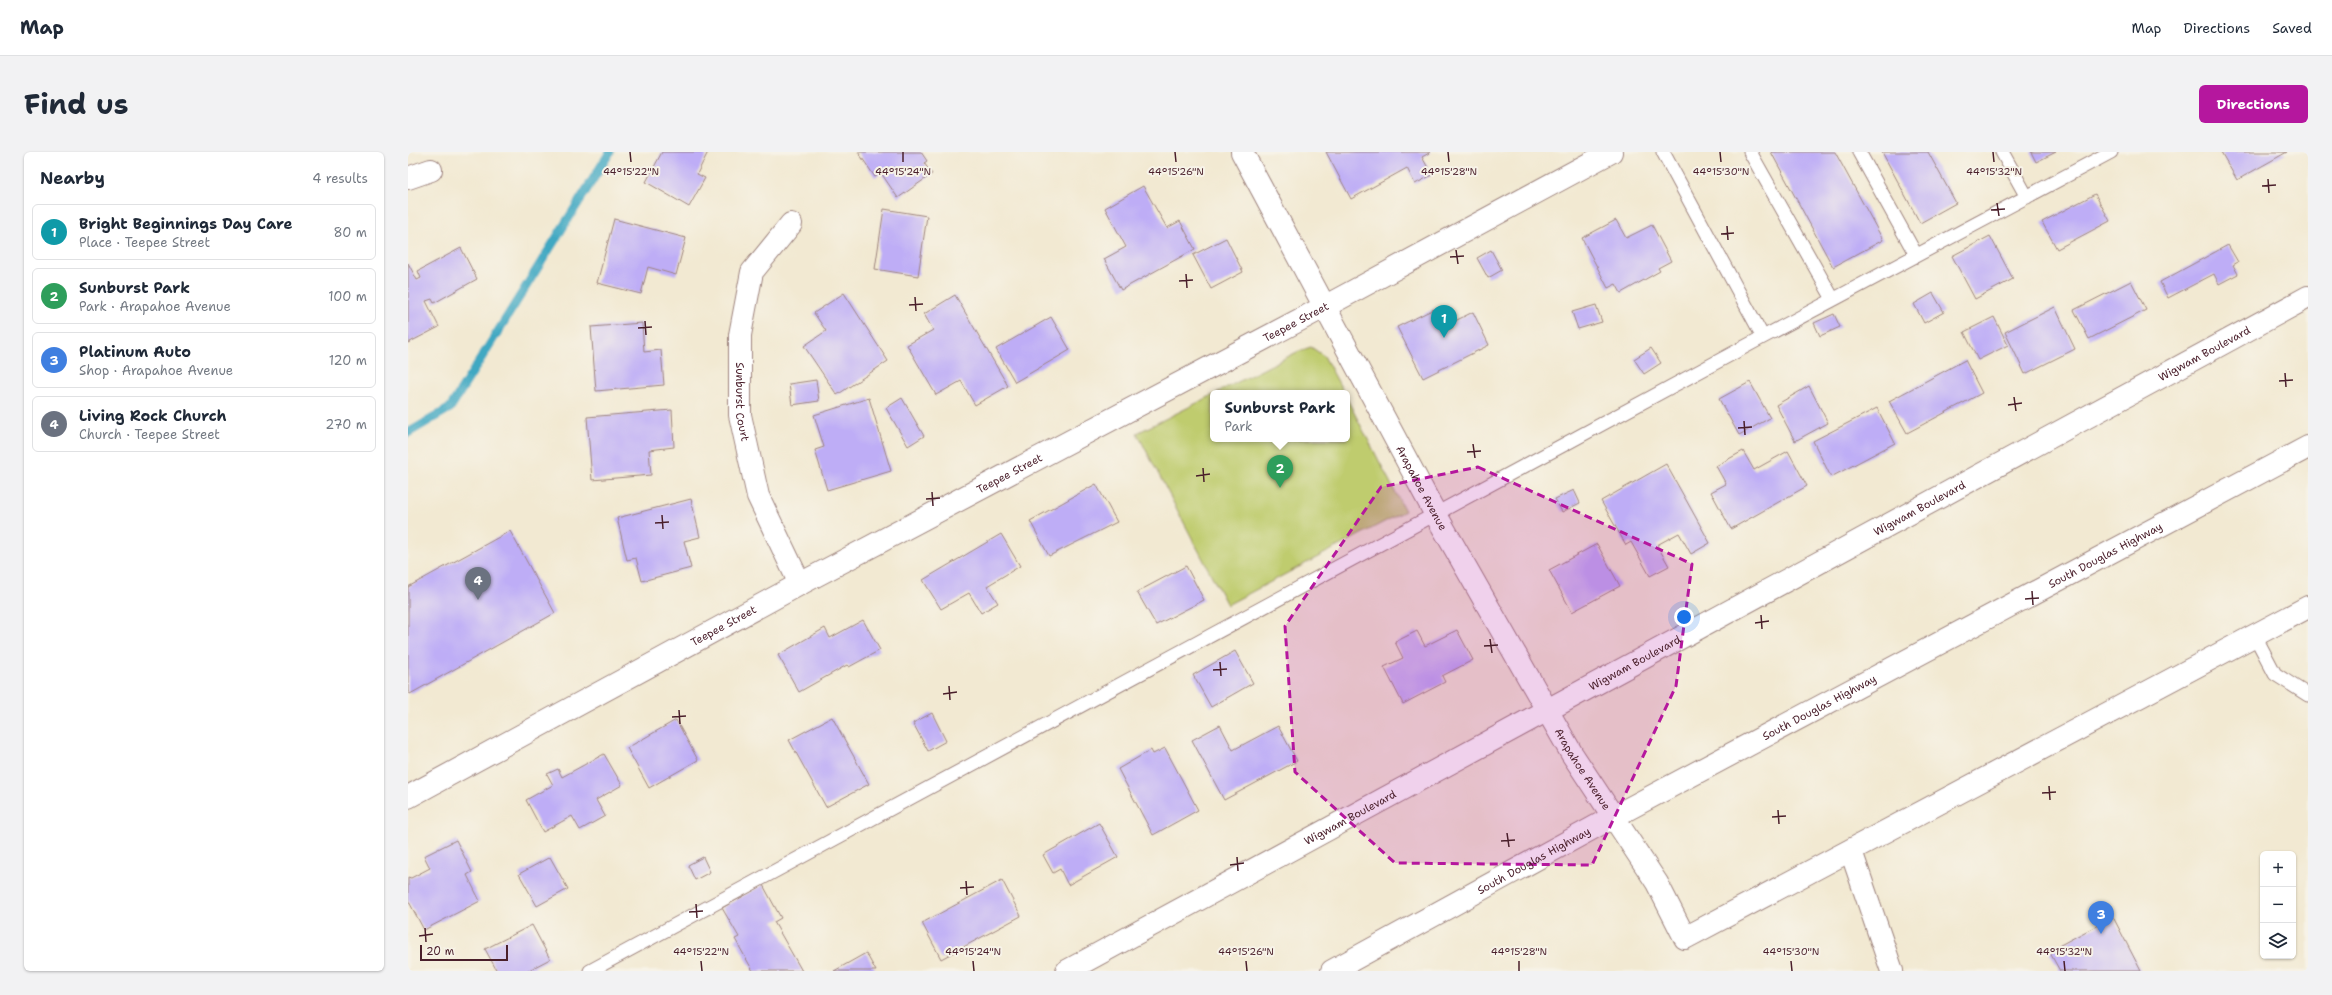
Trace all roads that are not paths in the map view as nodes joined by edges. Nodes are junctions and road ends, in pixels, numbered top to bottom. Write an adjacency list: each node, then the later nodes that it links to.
1 (1242, 152): 15 (main road, Arapahoe Avenue)
2 (1611, 152): 15 (main road, Teepee Street)
3 (1663, 152): 16 (lane)
4 (1750, 152): 14 (lane)
5 (1859, 152): 12 (lane)
6 (2002, 152): 10 (lane)
7 (2110, 152): 10 (lane)
8 (431, 170): 9 (main road)
9 (408, 178)
10 (2026, 197): 12 (lane)
11 (791, 224): 19 (main road, Sunburst Court)
12 (1916, 255): 14 (lane)
13 (2308, 297): 23 (main road, Wigwam Boulevard)
14 (1833, 299): 16 (lane)
15 (1324, 307): 18 (main road, Arapahoe Avenue); 19 (main road, Teepee Street)
16 (1763, 336): 18 (lane)
17 (2308, 447): 25 (main road, South Douglas Highway)
18 (1436, 515): 23 (main road, Arapahoe Avenue); 27 (lane)
19 (800, 584): 24 (main road, Teepee Street)
20 (2308, 607): 21 (main road)
21 (2255, 636): 22 (lane); 26 (main road)
22 (2308, 695)
23 (1546, 710): 25 (main road, Arapahoe Avenue); 28 (main road, Wigwam Boulevard)
24 (408, 797)
25 (1613, 817): 26 (main road, Arapahoe Avenue); 29 (main road, South Douglas Highway)
26 (1851, 851): 30 (main road)
27 (590, 971)
28 (1067, 971)
29 (1332, 971)
30 (1892, 971)

